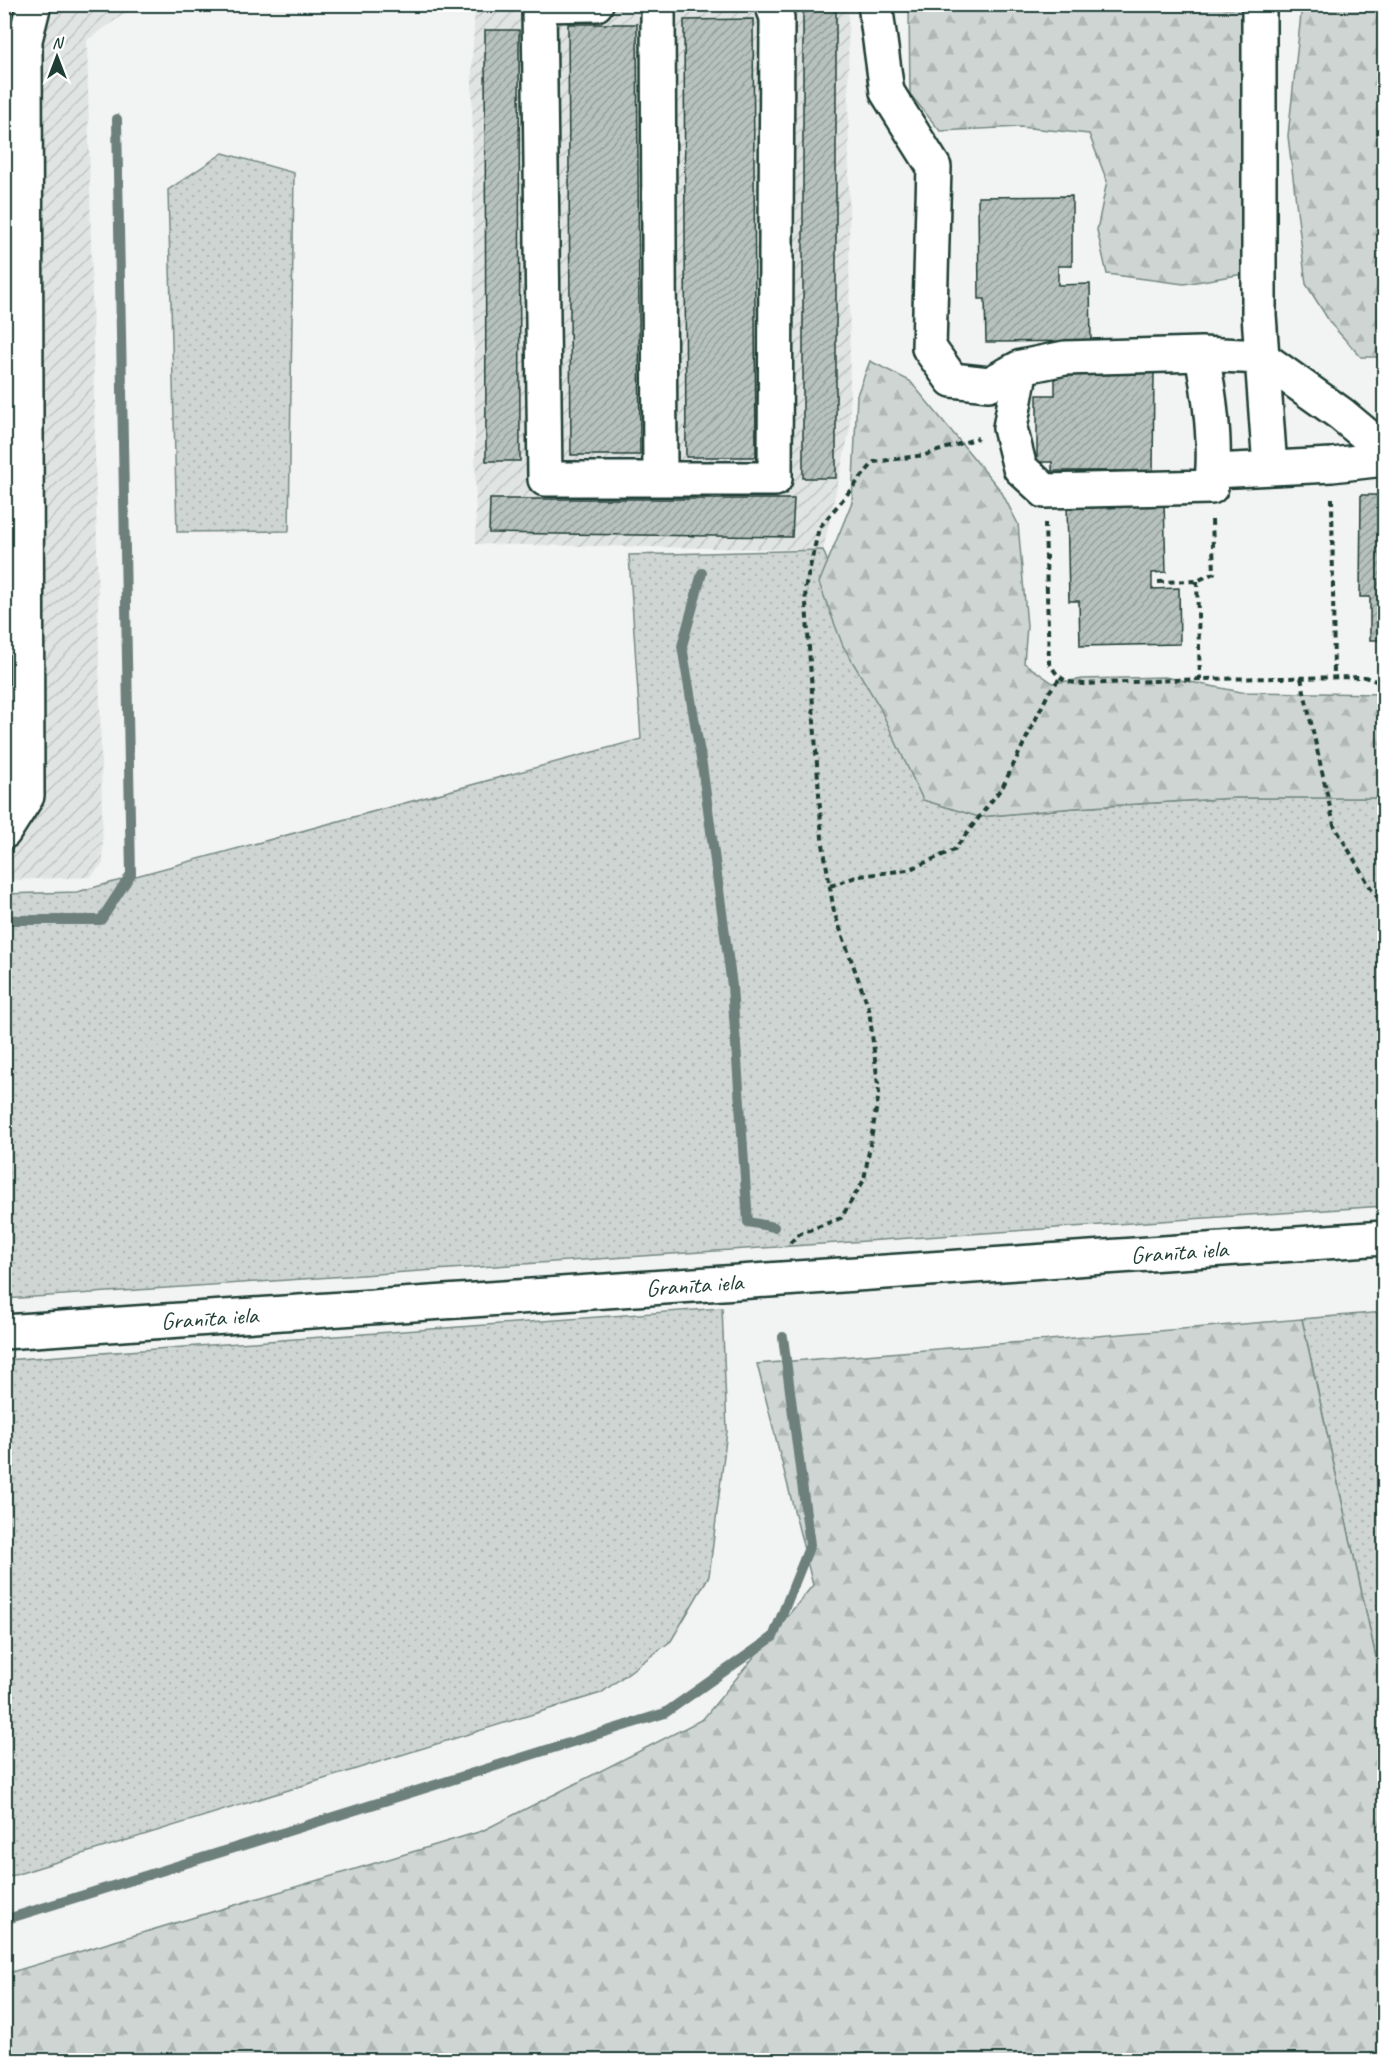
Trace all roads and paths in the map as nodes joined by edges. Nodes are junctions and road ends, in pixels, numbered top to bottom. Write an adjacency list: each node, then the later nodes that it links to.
1 (34, 4): 25 (main road)
2 (596, 4): 15 (main road)
3 (658, 4): 15 (main road)
4 (772, 4): 15 (main road)
5 (875, 4): 9 (main road)
6 (1259, 4): 8 (main road)
7 (1201, 354): 8 (main road); 9 (main road); 16 (main road)
8 (1261, 357): 11 (main road); 14 (main road)
9 (1021, 366): 10 (main road)
10 (1010, 428): 17 (main road); 26 (path)
11 (1384, 450)
12 (1384, 459): 13 (main road)
13 (1332, 465): 14 (main road); 22 (path)
14 (1270, 468): 16 (main road)
15 (660, 479)
16 (1212, 479): 17 (main road); 18 (path)
17 (1045, 491): 20 (path)
18 (1197, 581): 19 (path); 23 (path)
19 (1158, 582)
20 (1060, 678): 23 (path); 26 (path)
21 (1301, 678): 22 (path); 23 (path); 27 (path)
22 (1334, 678): 24 (path)
23 (1200, 679)
24 (1384, 684)
25 (4, 832)
26 (830, 886): 29 (path)
27 (1384, 906)
28 (1384, 1238): 29 (main road, Granīta iela)
29 (754, 1280): 30 (main road, Granīta iela)
30 (4, 1332)

